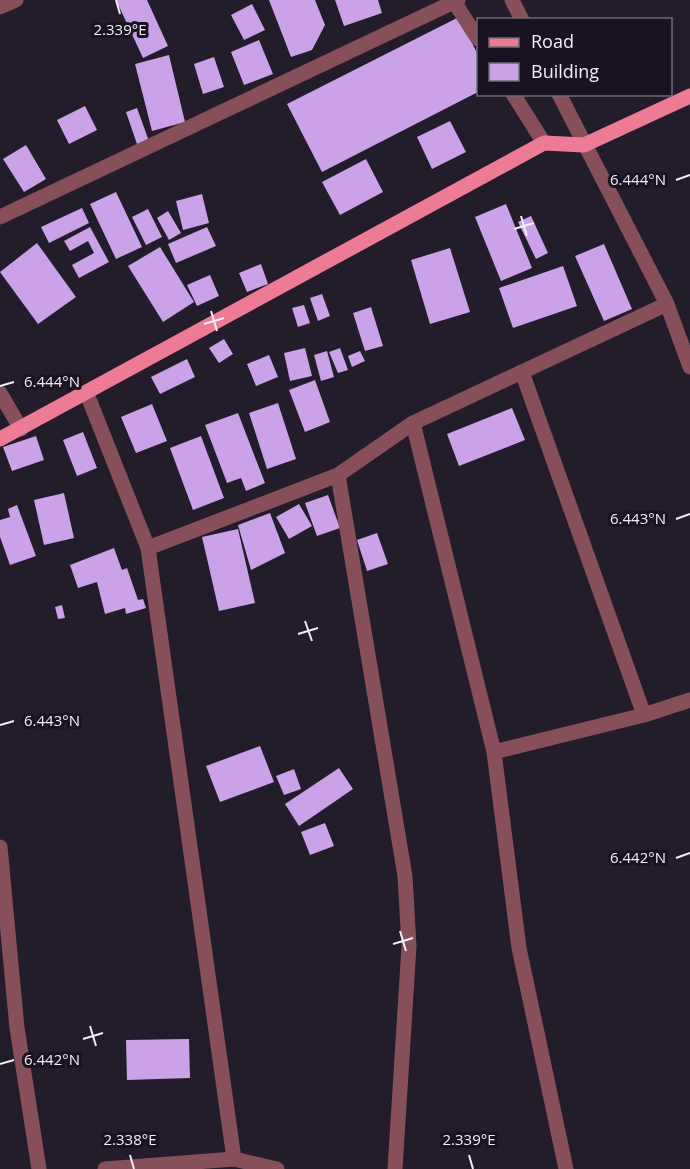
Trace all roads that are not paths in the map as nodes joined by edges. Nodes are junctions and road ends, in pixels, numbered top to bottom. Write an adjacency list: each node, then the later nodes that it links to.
1 (16, 0): 4 (street)
2 (455, 0): 6 (street); 12 (street)
3 (512, 0): 5 (street)
4 (0, 7)
5 (521, 18)
6 (477, 37)
7 (514, 96): 10 (street)
8 (560, 96): 11 (street)
9 (690, 96): 11 (main road)
10 (544, 143): 11 (main road); 17 (main road)
11 (584, 145): 13 (street)
12 (0, 217)
13 (667, 304): 14 (street); 15 (street)
14 (690, 368)
15 (522, 372): 18 (street); 24 (street)
16 (0, 393): 19 (street)
17 (87, 394): 19 (main road); 22 (street)
18 (413, 423): 21 (street); 25 (street)
19 (21, 429): 20 (main road)
20 (0, 439)
21 (338, 475): 22 (street); 31 (street)
22 (148, 548): 27 (street)
23 (690, 700): 24 (street)
24 (644, 715): 25 (street)
25 (494, 752): 32 (street)
26 (0, 847): 28 (street)
27 (234, 1159): 29 (street); 30 (street)
28 (39, 1169)
29 (105, 1169)
30 (277, 1169)
31 (395, 1169)
32 (566, 1169)

